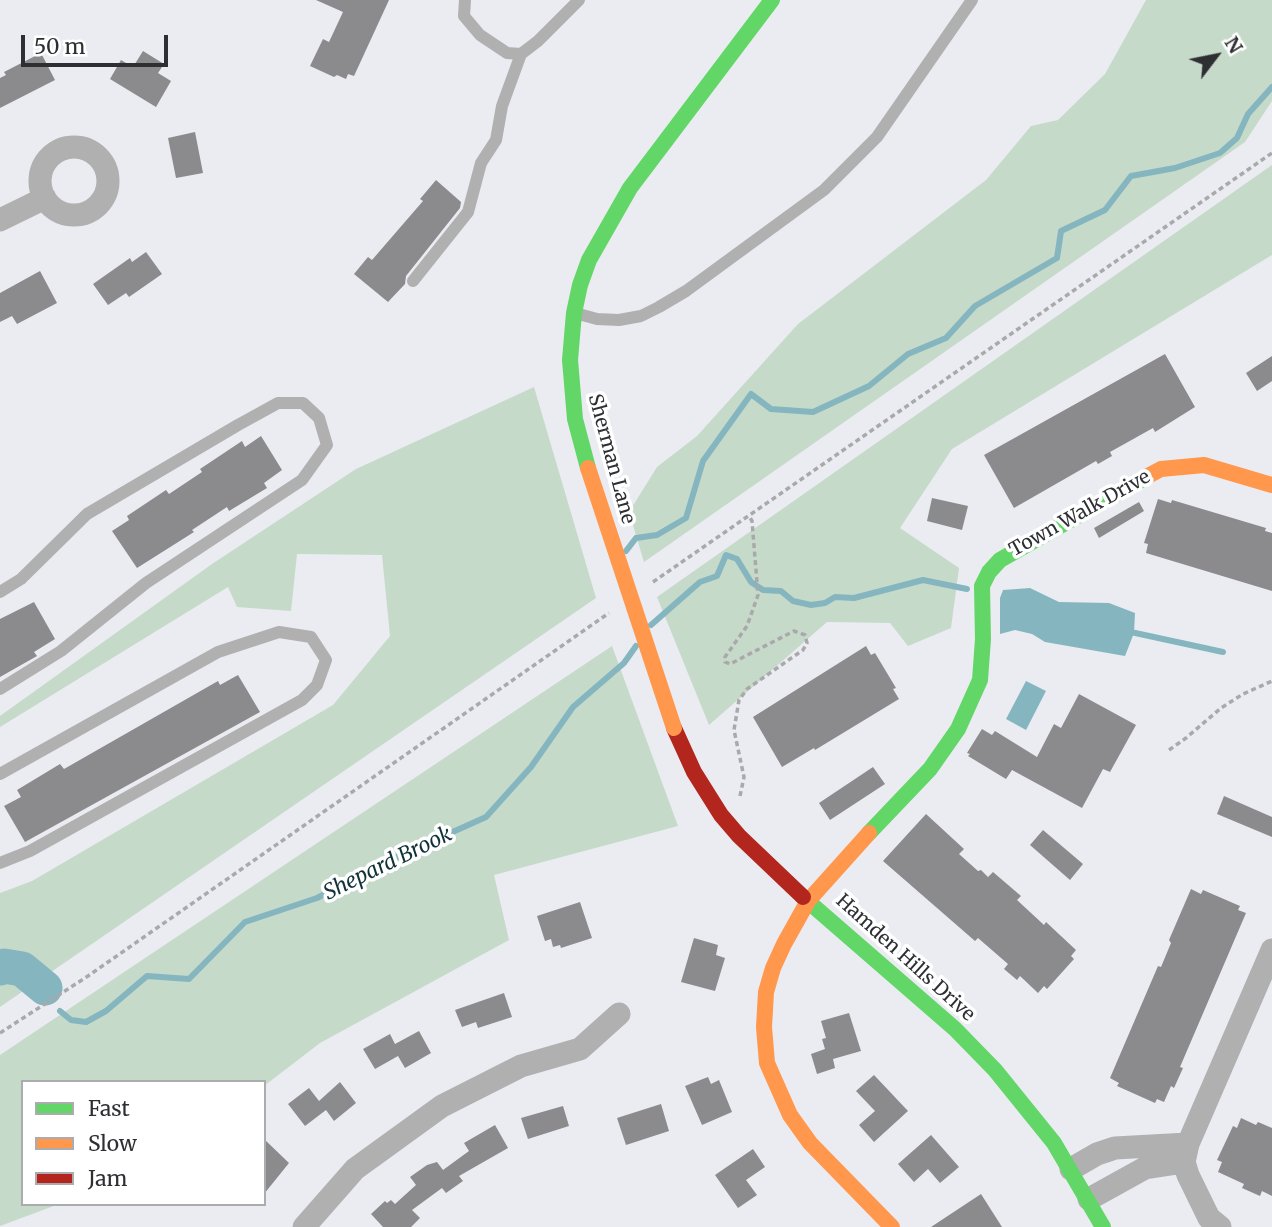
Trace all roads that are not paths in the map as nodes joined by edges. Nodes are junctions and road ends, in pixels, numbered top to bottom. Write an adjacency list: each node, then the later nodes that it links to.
1 (465, 0): 5 (lane)
2 (579, 0): 5 (lane)
3 (772, 0): 9 (street, Sherman Lane)
4 (972, 0): 9 (lane)
5 (521, 54): 8 (lane)
6 (45, 198): 7 (street)
7 (0, 220)
8 (413, 281)
9 (575, 313): 13 (street, Sherman Lane, bridge)
10 (1272, 485): 16 (street, Town Walk Drive)
11 (0, 592): 12 (lane)
12 (0, 689)
13 (674, 728): 16 (street, Hamden Hills Drive)
14 (0, 774): 15 (lane)
15 (0, 863)
16 (808, 901): 20 (street, Hamden Hills Drive); 23 (street, Town Walk Drive)
17 (1272, 950): 19 (street)
18 (619, 1014): 22 (street)
19 (1186, 1153): 20 (street); 21 (street); 25 (street)
20 (1071, 1169): 21 (street, Hamden Hills Drive)
21 (1089, 1199): 24 (street, Hamden Hills Drive)
22 (304, 1227)
23 (892, 1227)
24 (1103, 1227)
25 (1220, 1227)

